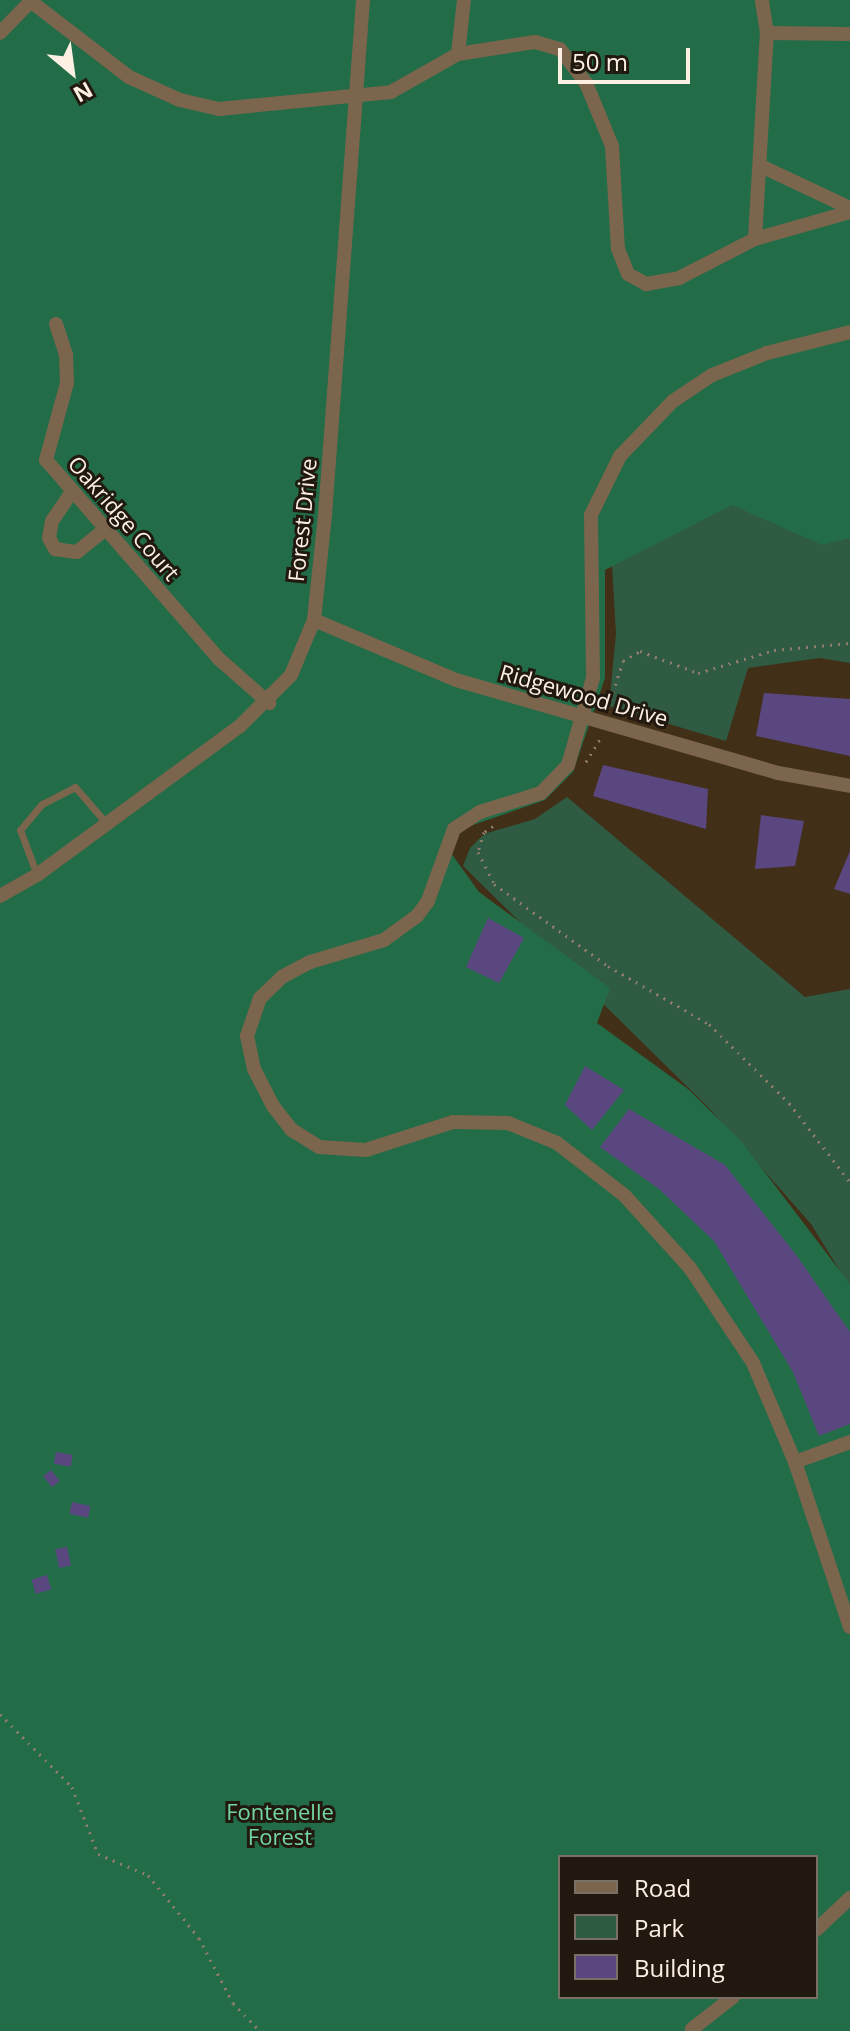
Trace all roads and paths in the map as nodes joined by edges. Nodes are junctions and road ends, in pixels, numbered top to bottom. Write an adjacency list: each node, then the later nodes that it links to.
1 (30, 0): 5 (street); 9 (street)
2 (363, 0): 9 (street, Forest Drive)
3 (464, 0): 8 (street)
4 (762, 0): 6 (street)
5 (0, 33)
6 (767, 33): 7 (street); 10 (street)
7 (850, 34)
8 (458, 54): 9 (street); 12 (street)
9 (357, 95): 17 (street, Forest Drive)
10 (763, 167): 11 (street); 12 (street)
11 (850, 210): 12 (street)
12 (755, 239)
13 (56, 324): 15 (street, Oakridge Court)
14 (850, 332): 20 (street)
15 (71, 493): 16 (street, Oakridge Court); 16 (street)
16 (103, 531): 19 (street, Oakridge Court)
17 (314, 620): 19 (street, Forest Drive); 20 (street, Ridgewood Drive)
18 (850, 643): 21 (path)
19 (269, 703): 23 (street, Forest Drive)
20 (584, 719): 21 (street, Ridgewood Drive); 29 (street)
21 (604, 725): 22 (street, Ridgewood Drive)
22 (850, 786)
23 (107, 824): 25 (street, Forest Drive); 25 (lane)
24 (484, 832): 27 (path)
25 (37, 875): 26 (street, Forest Drive)
26 (0, 896)
27 (850, 1182)
28 (850, 1442): 29 (street)
29 (795, 1462): 30 (street)
30 (850, 1627)
31 (0, 1714): 36 (path)
32 (850, 1898): 33 (street)
33 (818, 1928)
34 (730, 1999): 35 (street)
35 (692, 2029)
36 (260, 2031)

